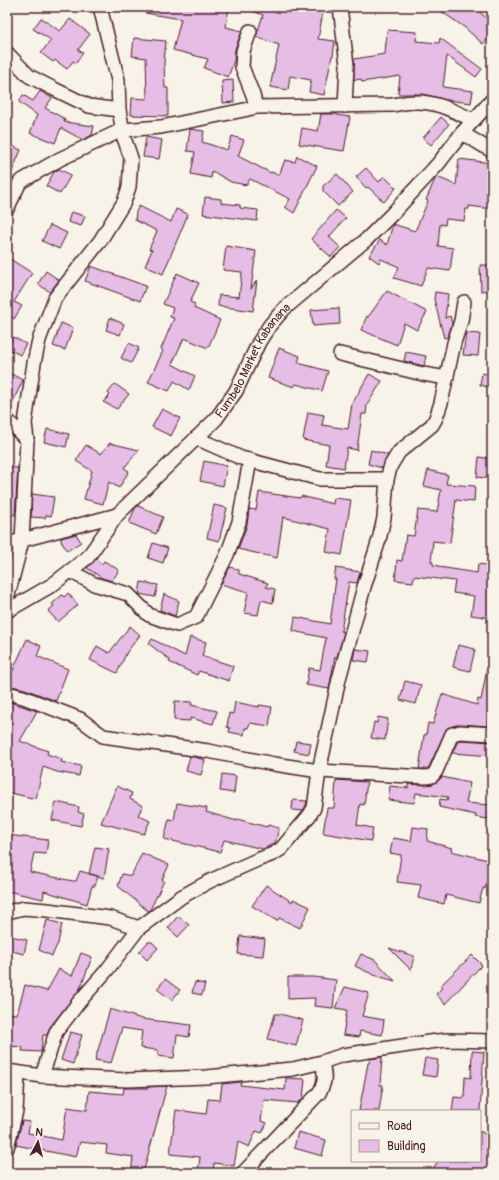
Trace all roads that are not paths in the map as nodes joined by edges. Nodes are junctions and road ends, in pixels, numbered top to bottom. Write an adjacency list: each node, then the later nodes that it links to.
1 (100, 7): 8 (street)
2 (340, 7): 7 (street)
3 (250, 31): 6 (street)
4 (7, 53): 8 (street)
5 (492, 100): 9 (street, Fumbelo Market Kabanana)
6 (256, 106): 7 (street); 10 (street)
7 (345, 106): 9 (street)
8 (119, 110): 10 (street)
9 (473, 120): 11 (street, Fumbelo Market Kabanana)
10 (122, 130): 13 (street); 19 (street)
11 (462, 133): 12 (street); 18 (street, Fumbelo Market Kabanana)
12 (492, 151)
13 (7, 209)
14 (464, 302): 16 (street)
15 (340, 354): 16 (street)
16 (447, 378): 21 (street)
17 (7, 420): 19 (street)
18 (196, 438): 20 (street); 22 (street, Fumbelo Market Kabanana)
19 (27, 440): 23 (street)
20 (250, 460): 21 (street); 25 (street)
21 (388, 479): 30 (street)
22 (117, 515): 23 (street); 25 (street, Fumbelo Market Kabanana)
23 (22, 541): 24 (street); 26 (street)
24 (7, 544)
25 (70, 571): 27 (street, Fumbelo Market Kabanana)
26 (7, 599)
27 (7, 611)
28 (7, 693): 30 (street)
29 (492, 734): 30 (street)
30 (319, 771): 32 (street)
31 (7, 912): 32 (street)
32 (139, 928): 36 (street)
33 (492, 1040): 34 (street)
34 (322, 1062): 36 (street); 38 (street)
35 (13, 1072): 36 (street); 37 (street)
36 (42, 1076)
37 (7, 1148)
38 (243, 1173)

